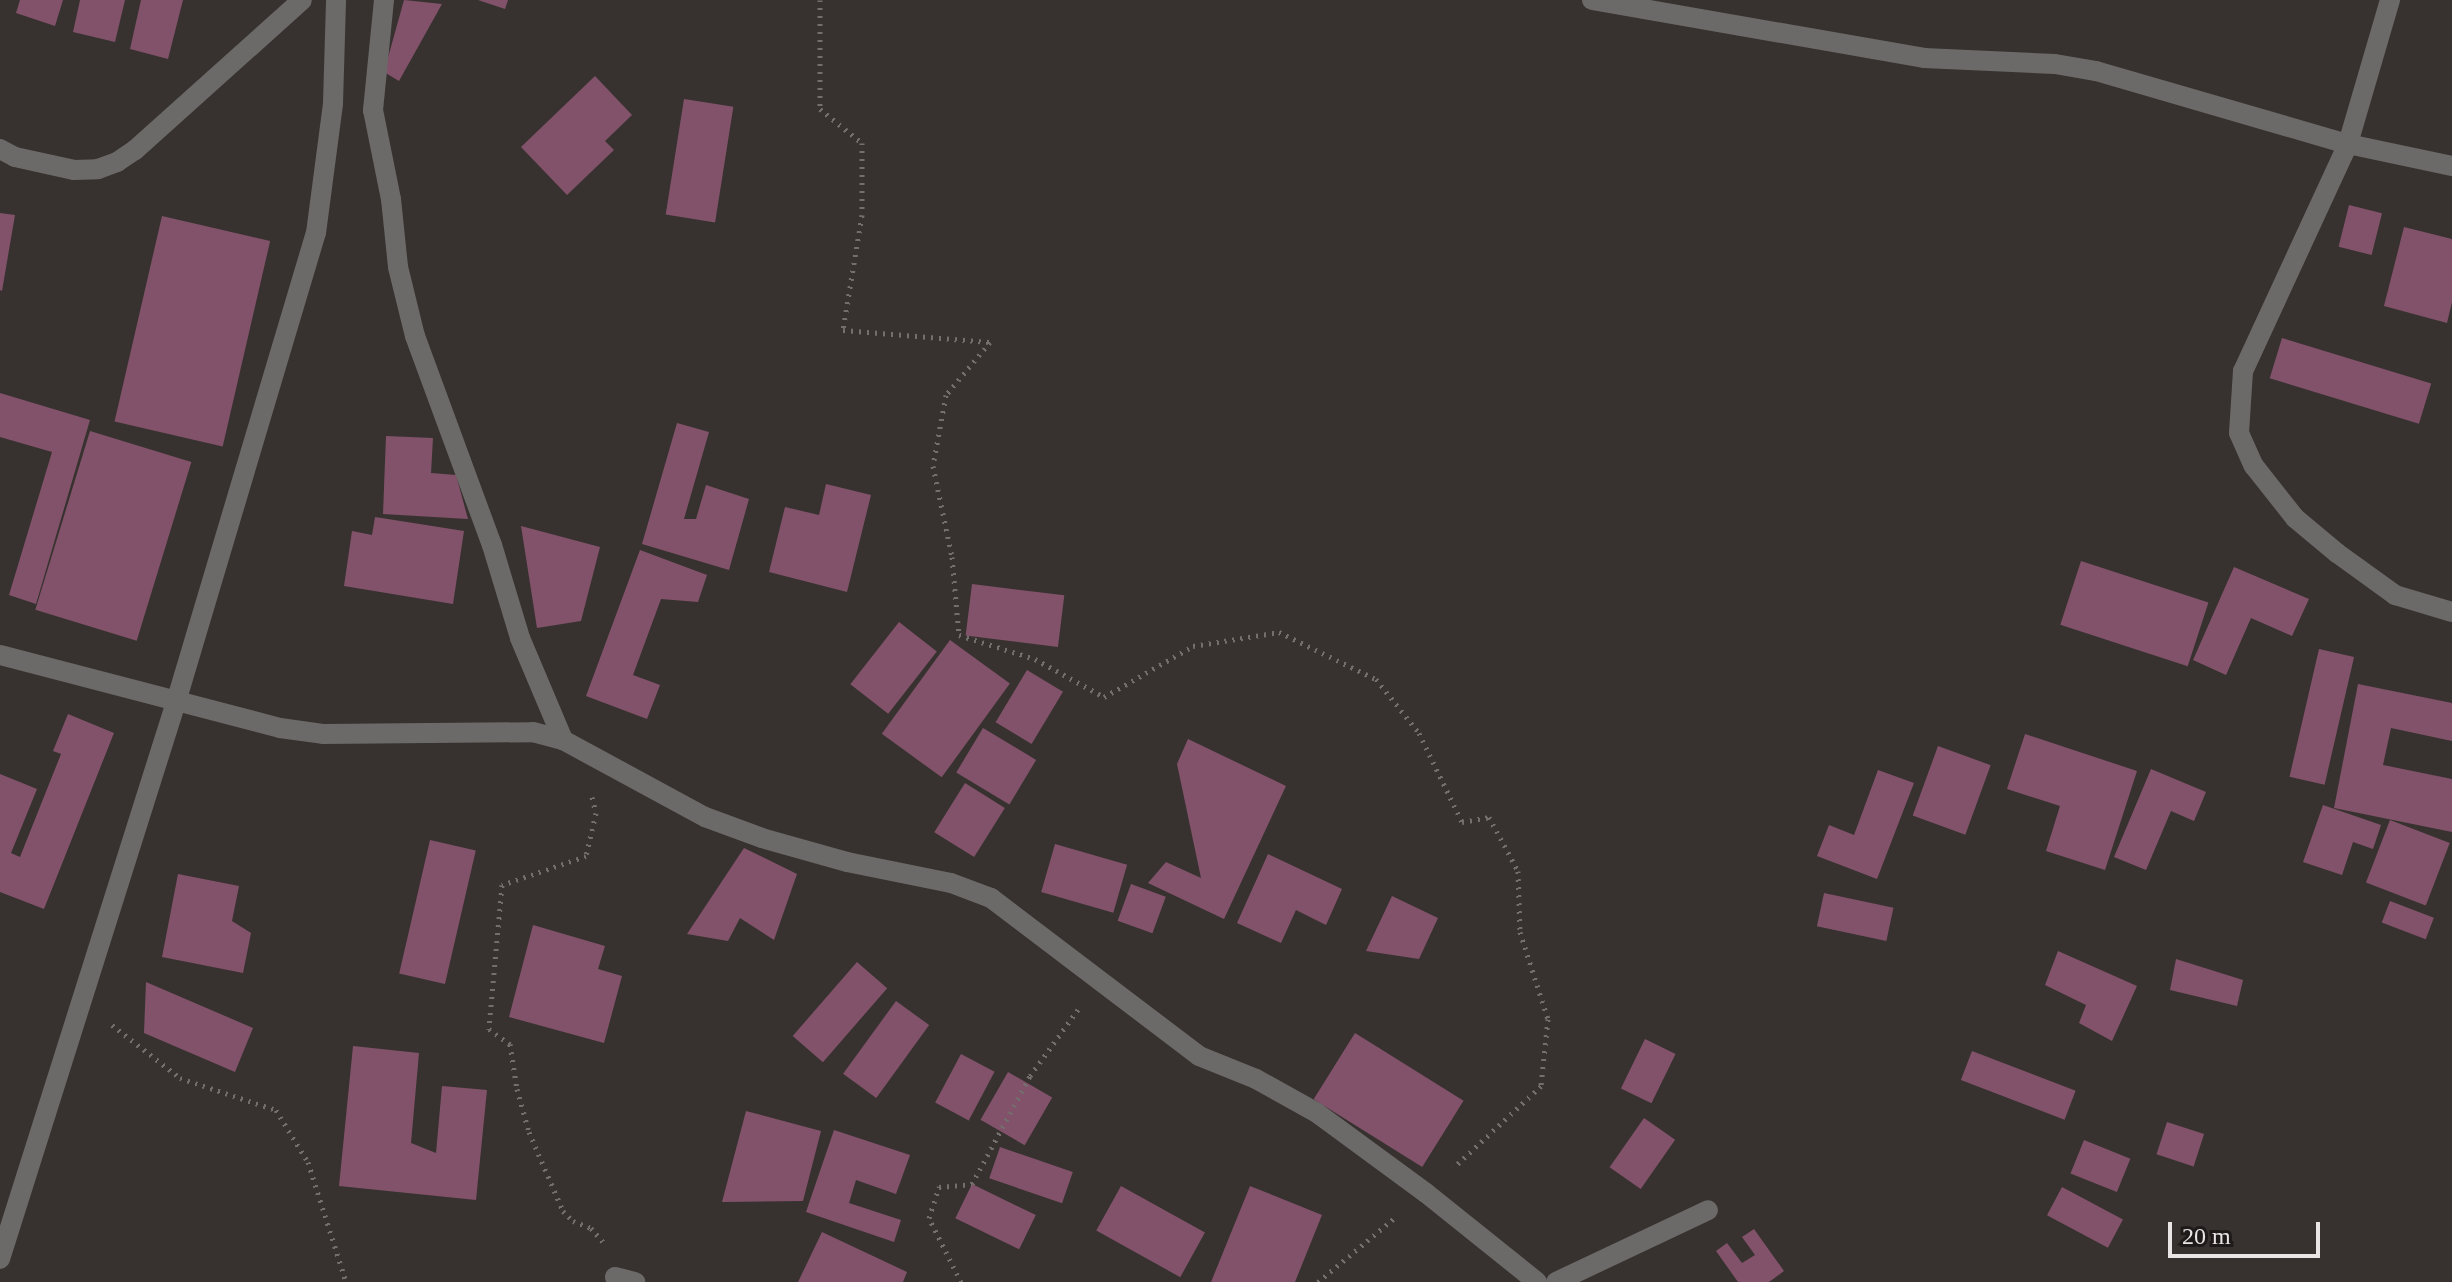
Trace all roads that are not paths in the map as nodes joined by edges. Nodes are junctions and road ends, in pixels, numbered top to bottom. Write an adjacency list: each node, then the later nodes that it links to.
1 (302, 0): 7 (street)
2 (336, 0): 11 (street)
3 (384, 0): 12 (street)
4 (1592, 0): 6 (street)
5 (2390, 0): 6 (street)
6 (2348, 144): 8 (street); 9 (street)
7 (0, 149)
8 (2452, 166)
9 (2452, 612)
10 (0, 655): 11 (street)
11 (176, 702): 12 (street); 14 (street)
12 (563, 740): 17 (street)
13 (1708, 1210): 18 (street)
14 (0, 1259)
15 (615, 1277): 16 (street)
16 (635, 1282)
17 (1537, 1282)
18 (1556, 1282)

